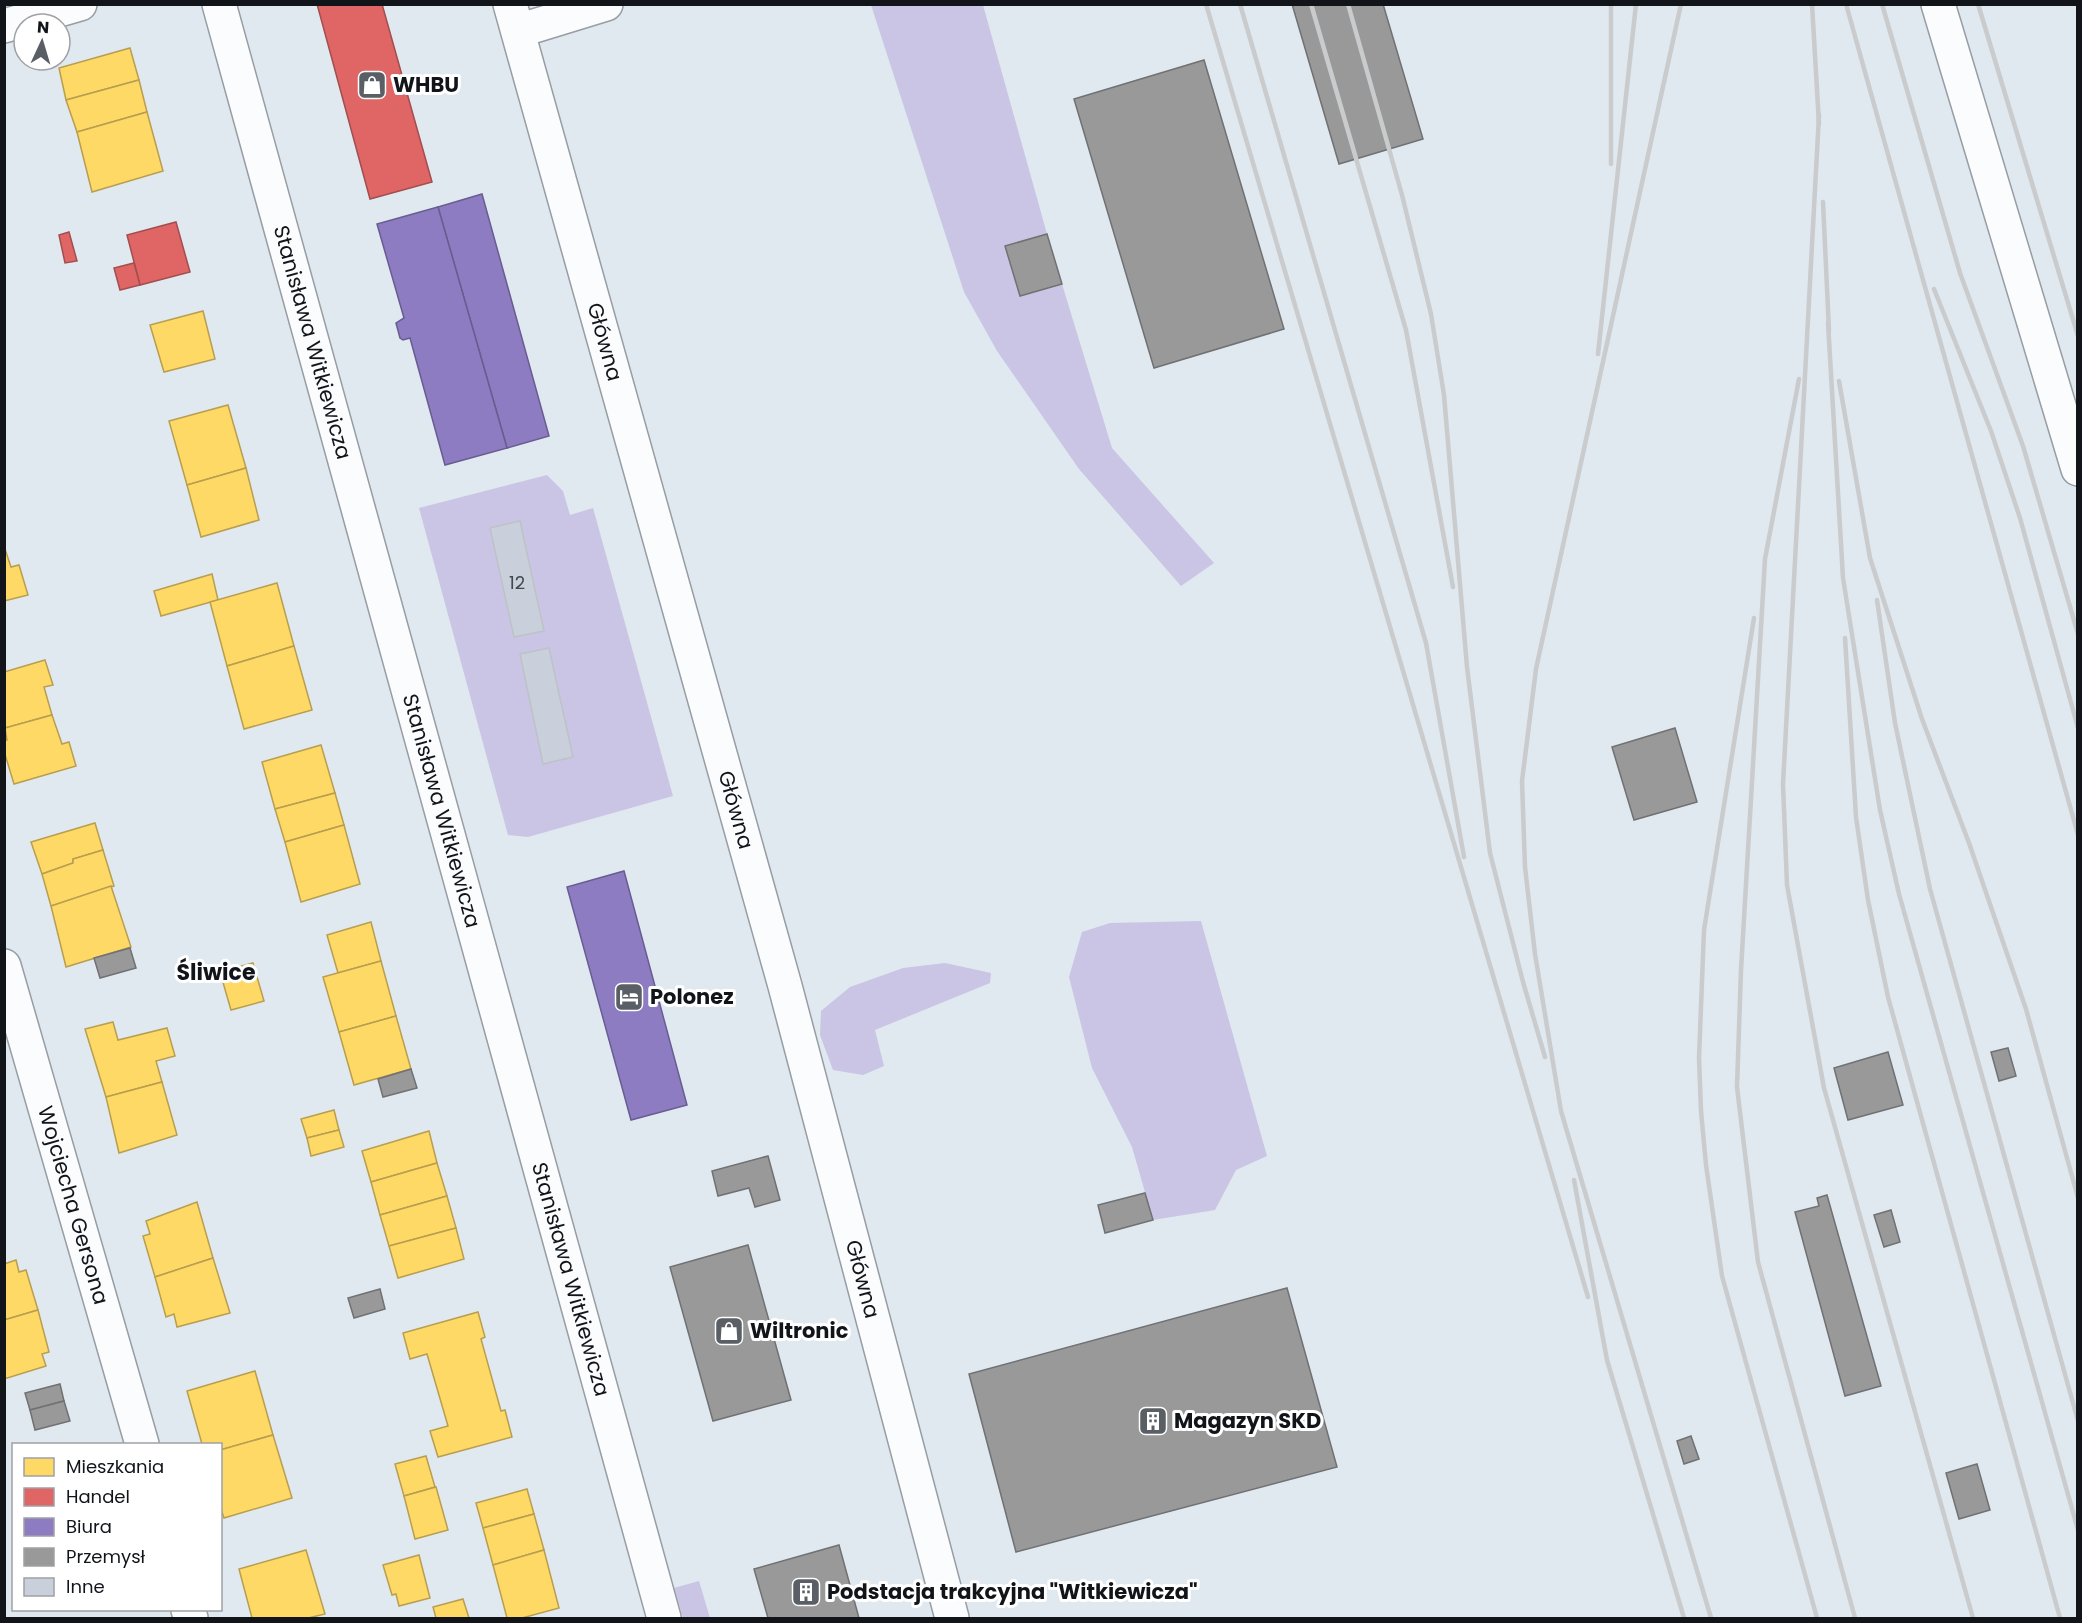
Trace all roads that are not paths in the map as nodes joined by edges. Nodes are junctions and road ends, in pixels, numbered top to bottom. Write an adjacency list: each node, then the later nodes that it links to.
1 (80, 4): 6 (street)
2 (219, 4): 10 (street, Stanisława Witkiewicza)
3 (606, 4): 5 (street)
4 (1938, 4): 7 (street)
5 (514, 18): 11 (street, Główna)
6 (4, 26)
7 (2078, 469)
8 (4, 966): 9 (street, Wojciecha Gersona)
9 (142, 1443)
10 (664, 1618)
11 (952, 1618)

